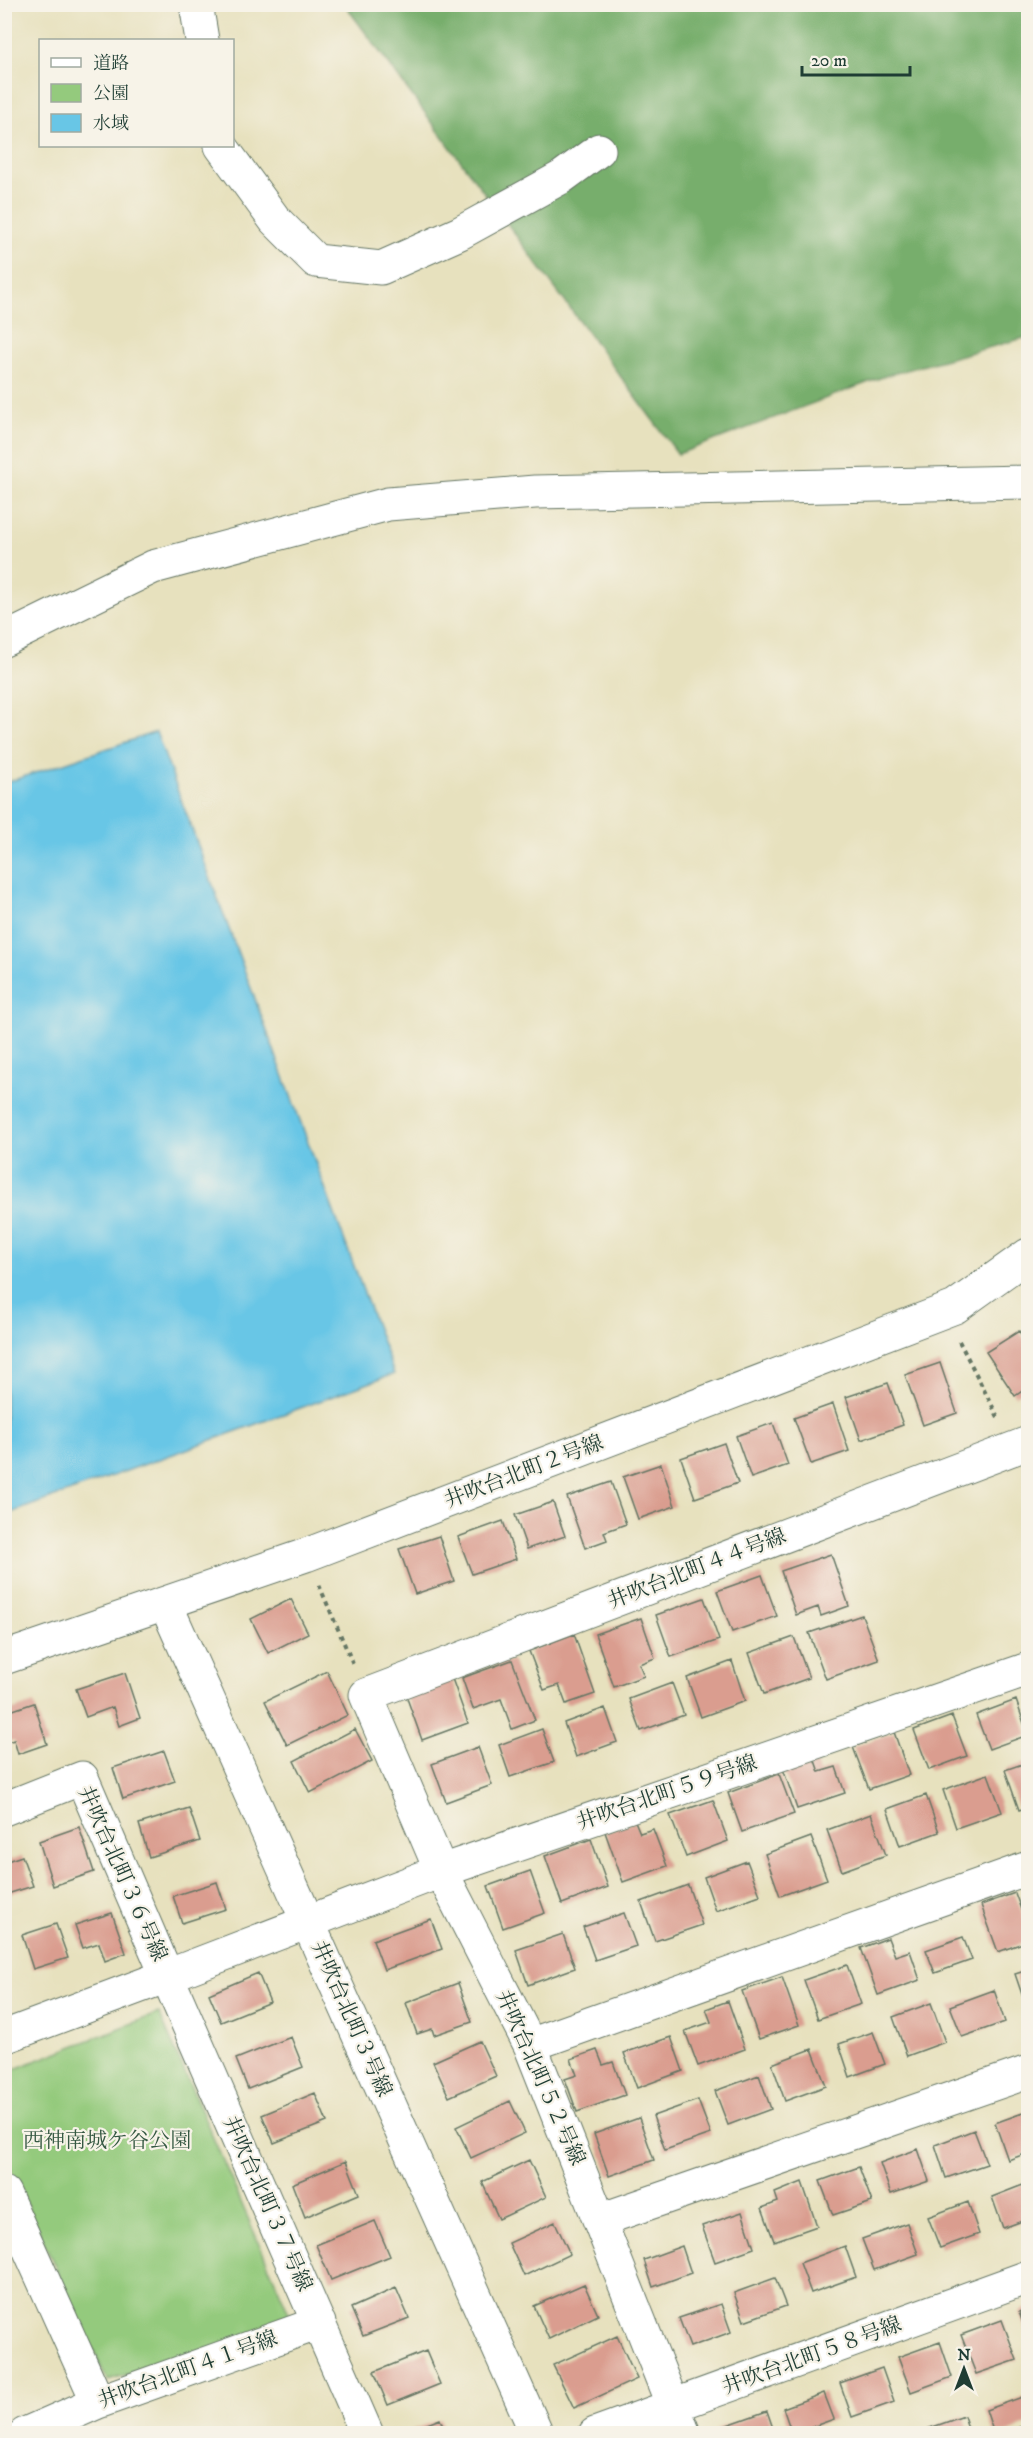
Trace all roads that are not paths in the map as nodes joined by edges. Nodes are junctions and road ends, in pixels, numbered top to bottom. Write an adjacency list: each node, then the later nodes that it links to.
1 (196, 4): 2 (street)
2 (202, 39)
3 (222, 147): 4 (street)
4 (599, 150)
5 (1029, 482): 6 (street)
6 (4, 640)
7 (1029, 1256): 9 (street, 井吹台北町２号線)
8 (1021, 1446): 12 (street, 井吹台北町４４号線)
9 (166, 1605): 10 (street, 井吹台北町２号線); 16 (street, 井吹台北町３号線)
10 (4, 1658)
11 (1029, 1669): 15 (street, 井吹台北町５９号線)
12 (366, 1695): 15 (street, 井吹台北町５２号線)
13 (4, 1809): 17 (street, 井吹台北町３６号線)
14 (1029, 1868): 19 (street)
15 (441, 1871): 16 (street, 井吹台北町５９号線); 19 (street, 井吹台北町５２号線)
16 (308, 1923): 17 (street, 井吹台北町３６号線); 30 (street, 井吹台北町３号線)
17 (167, 1976): 18 (street, 井吹台北町３６号線); 25 (street, 井吹台北町３７号線)
18 (4, 2037)
19 (530, 2045): 22 (street, 井吹台北町５２号線)
20 (1029, 2072): 22 (street)
21 (4, 2193): 23 (street)
22 (600, 2220): 27 (street, 井吹台北町５２号線)
23 (12, 2230): 26 (street)
24 (1029, 2277): 27 (street, 井吹台北町５８号線)
25 (319, 2323): 26 (street, 井吹台北町４１号線); 29 (street, 井吹台北町３７号線)
26 (98, 2402): 28 (street, 井吹台北町４１号線)
27 (679, 2420): 31 (street, 井吹台北町５８号線)
28 (25, 2433)
29 (367, 2433)
30 (537, 2433)
31 (595, 2433)

